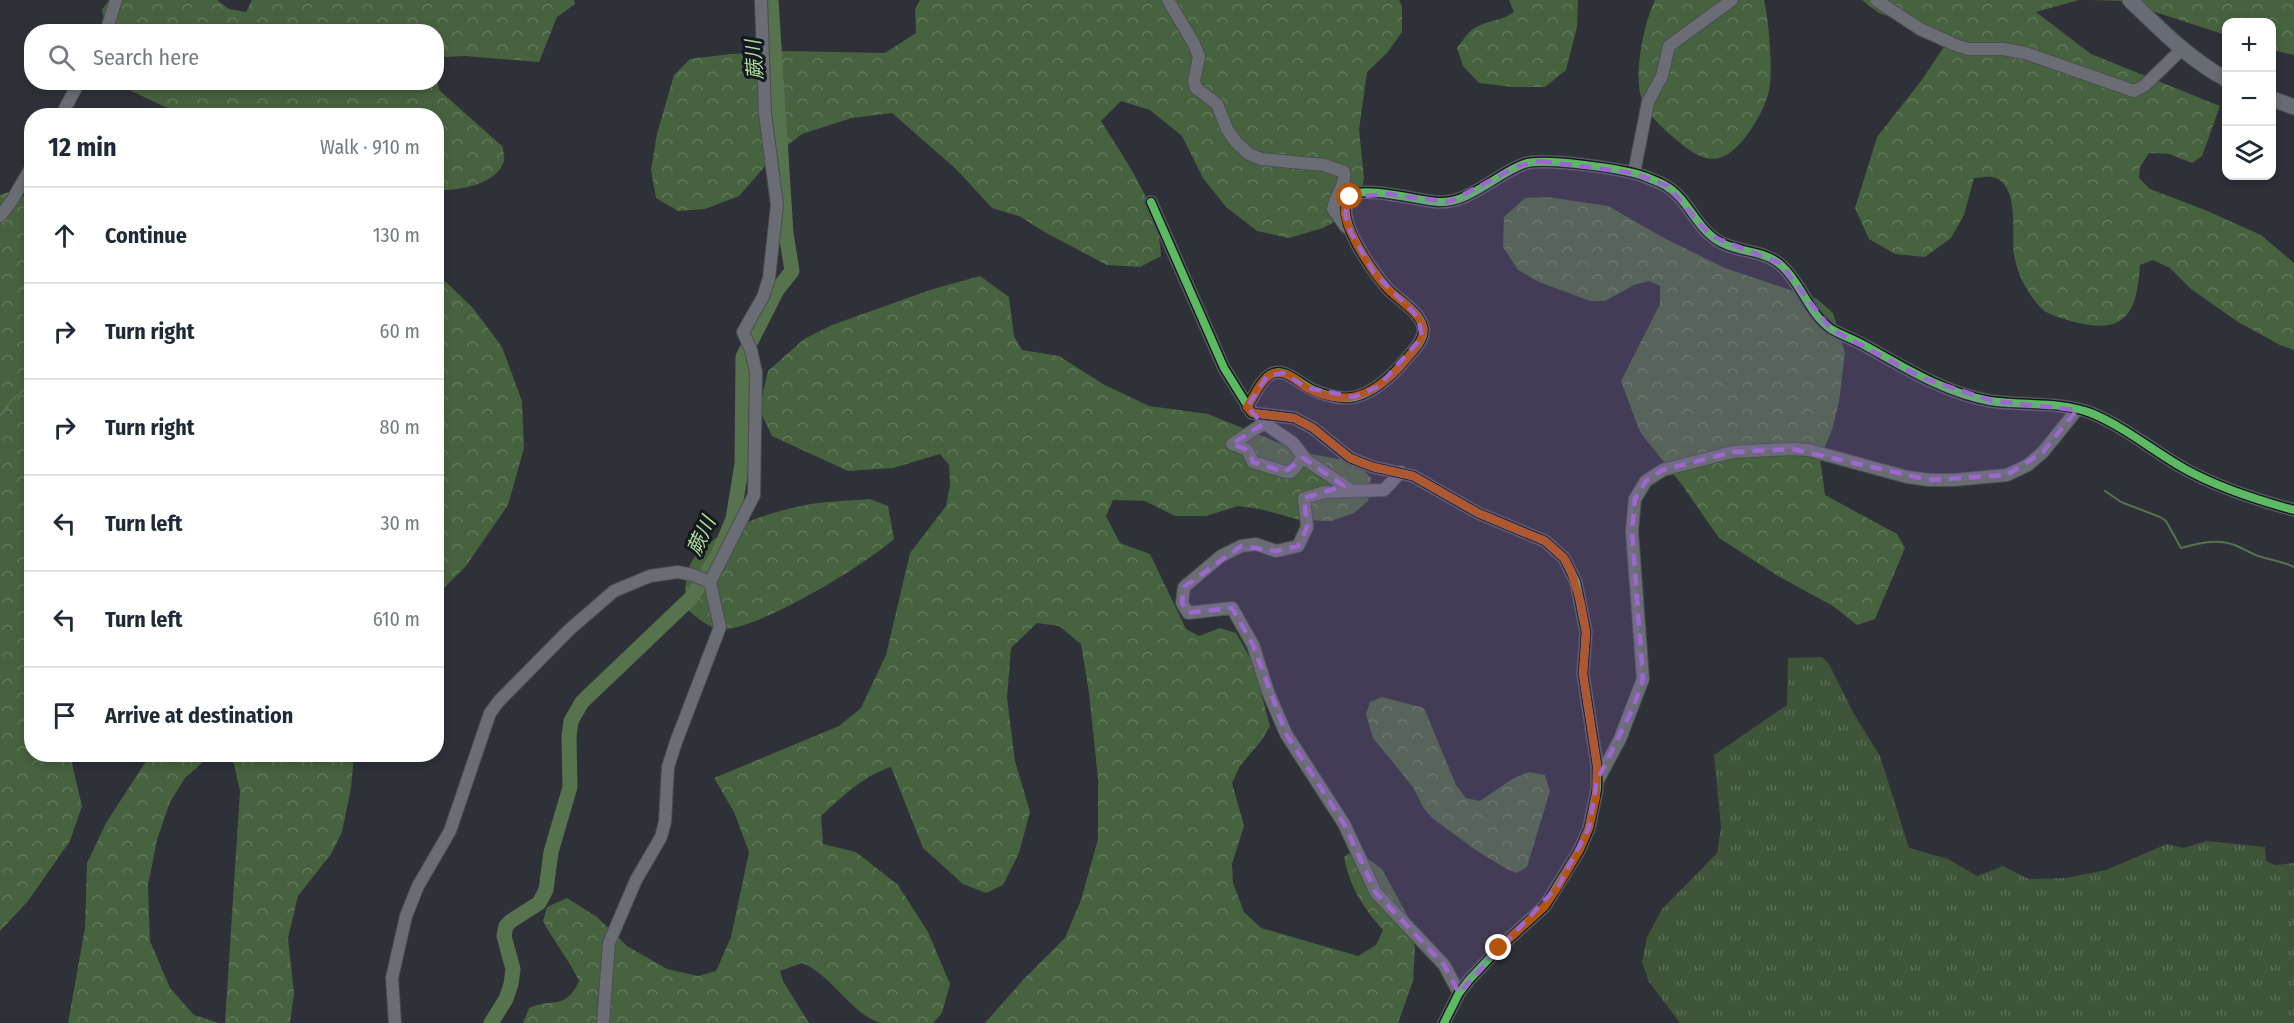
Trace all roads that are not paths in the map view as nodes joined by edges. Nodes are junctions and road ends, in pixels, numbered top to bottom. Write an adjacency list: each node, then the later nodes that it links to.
1 (116, 0): 7 (street)
2 (761, 0): 26 (street)
3 (1168, 0): 18 (street)
4 (1732, 0): 14 (street)
5 (1876, 0): 8 (street)
6 (2130, 0): 8 (main road)
7 (108, 24)
8 (2181, 50): 9 (main road)
9 (2222, 78)
10 (75, 90): 13 (street)
11 (2276, 101): 12 (main road)
12 (2294, 107)
13 (65, 108)
14 (1634, 173): 18 (street); 20 (street)
15 (24, 178): 17 (street)
16 (1151, 202): 19 (street)
17 (0, 216)
18 (1351, 233): 19 (street)
19 (1247, 407): 21 (street)
20 (2076, 410): 25 (street); 27 (street)
21 (1263, 419): 22 (street); 22 (street); 23 (street)
22 (1304, 457): 24 (street)
23 (1401, 472): 24 (street); 27 (street)
24 (1352, 491): 28 (street)
25 (2294, 510)
26 (710, 582): 29 (street); 30 (street)
27 (1597, 781): 28 (street)
28 (1459, 993): 31 (street)
29 (395, 1023)
30 (603, 1023)
31 (1444, 1023)

